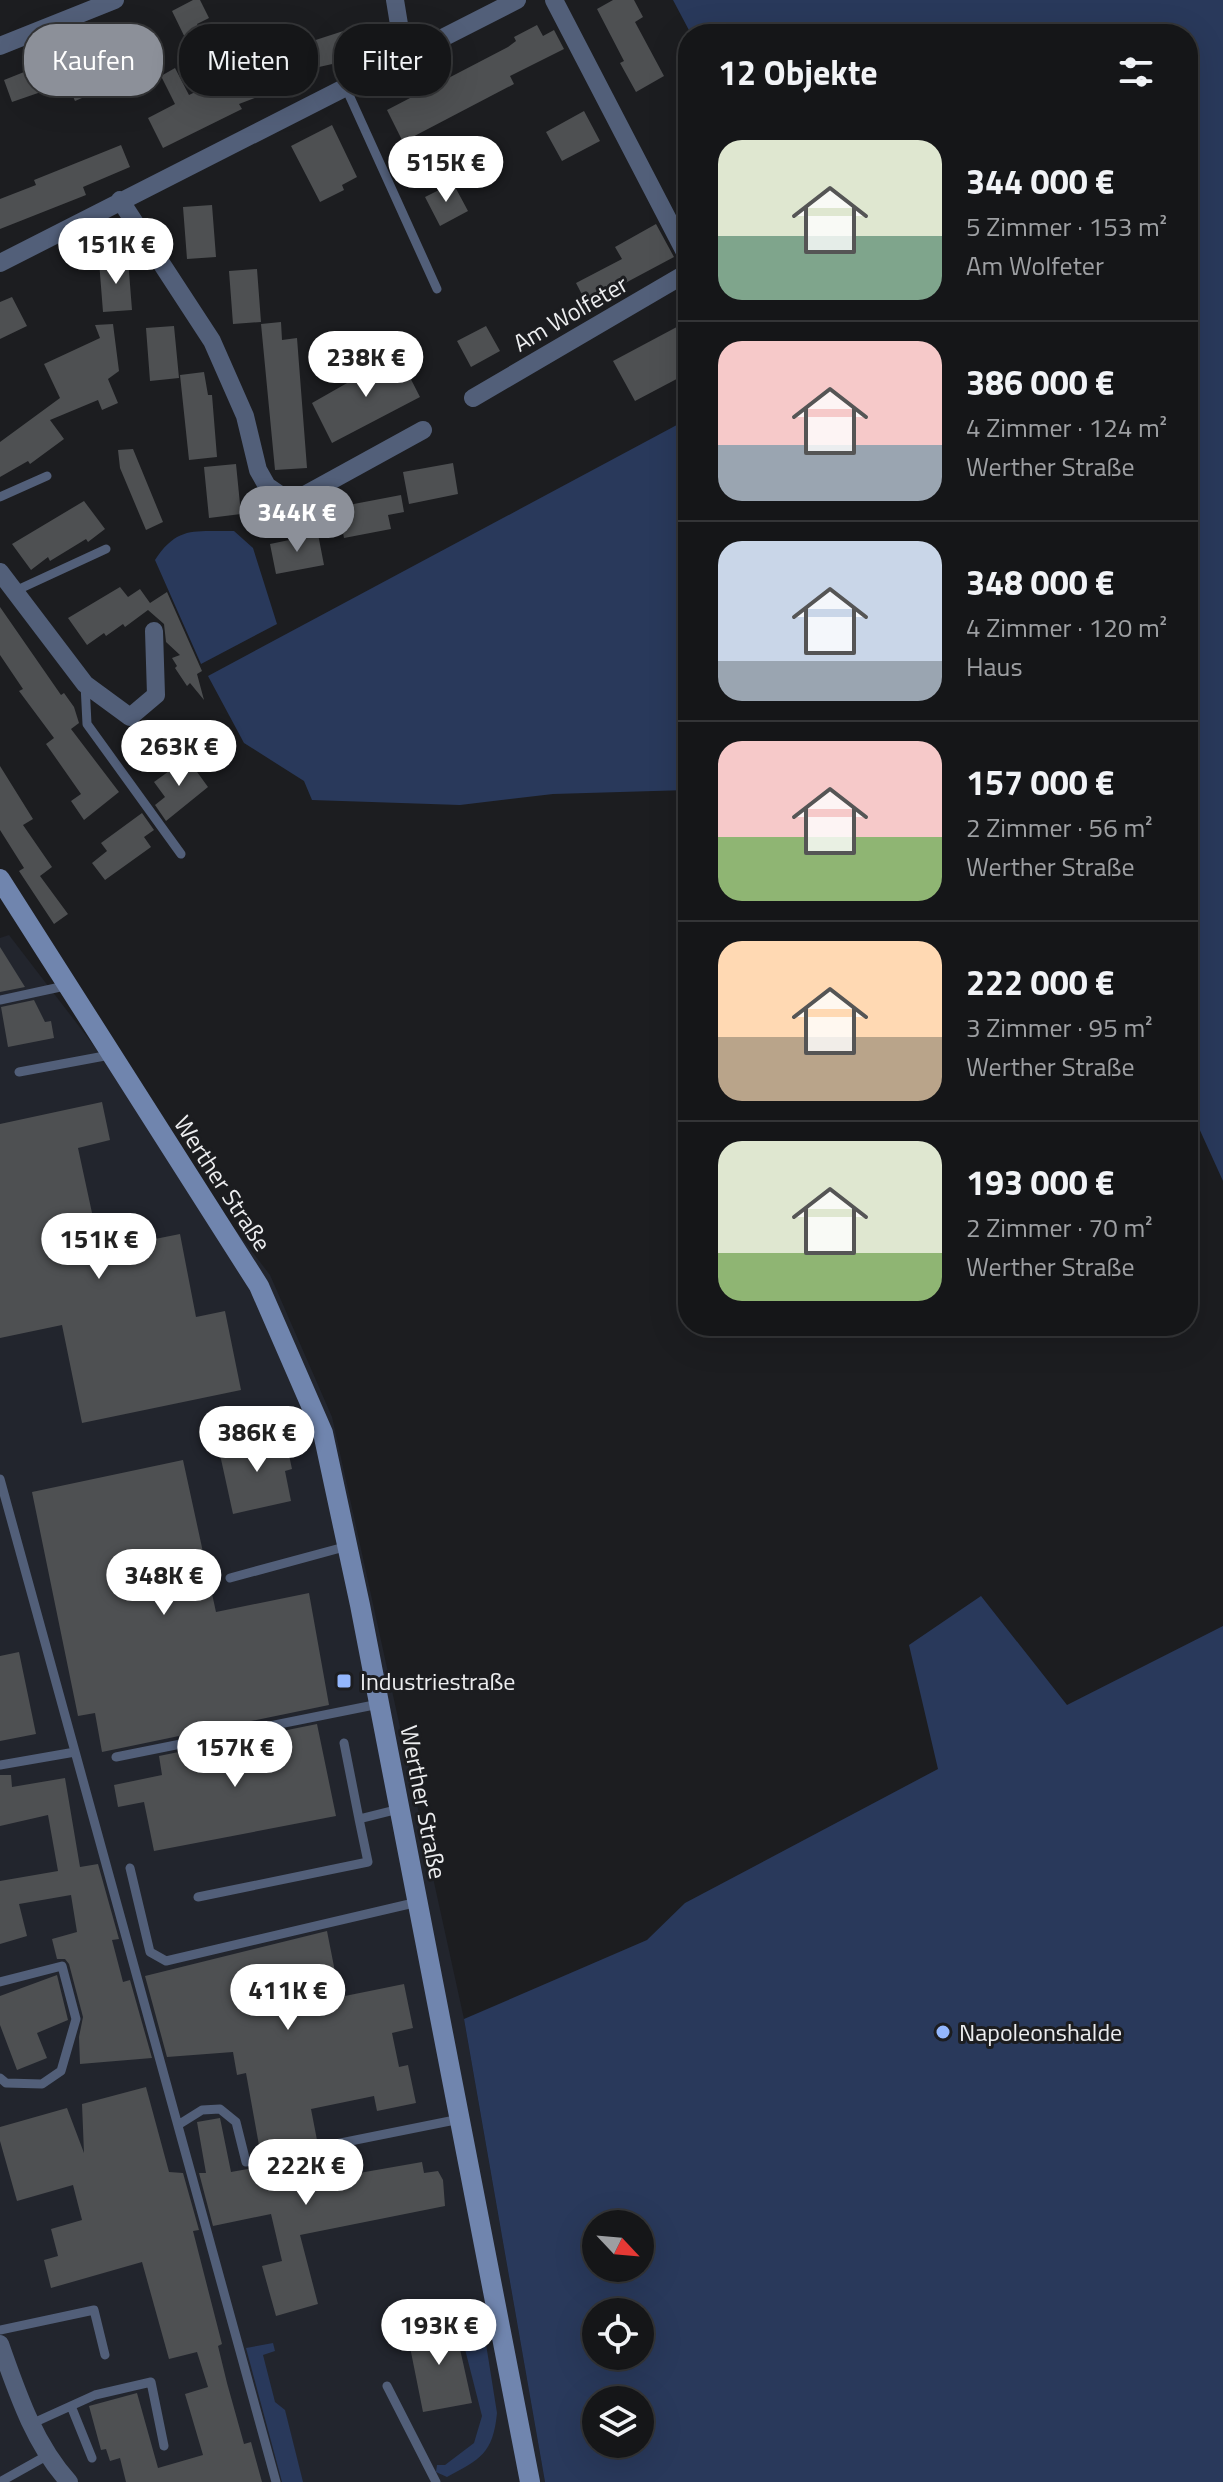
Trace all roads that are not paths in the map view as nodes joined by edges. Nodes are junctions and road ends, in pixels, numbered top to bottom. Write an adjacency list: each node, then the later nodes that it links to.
1 (115, 0): 7 (street)
2 (395, 0): 5 (street)
3 (517, 0): 6 (street)
4 (554, 0): 11 (street)
5 (399, 24)
6 (451, 32)
7 (0, 46)
8 (334, 92): 10 (street)
9 (350, 96): 14 (lane)
10 (120, 200): 12 (street); 16 (street)
11 (678, 239)
12 (0, 263)
13 (678, 278): 15 (street, Am Wolfeter)
14 (437, 289)
15 (473, 398)
16 (423, 430)
17 (47, 476): 18 (lane)
18 (0, 497)
19 (106, 549): 21 (lane)
20 (0, 572): 21 (street)
21 (15, 591): 23 (street)
22 (154, 631): 23 (street)
23 (85, 684): 24 (lane)
24 (181, 854)
25 (0, 879): 26 (street, Werther Straße)
26 (65, 986): 27 (lane); 28 (street, Werther Straße)
27 (0, 1000)
28 (110, 1055): 29 (lane); 31 (street, Werther Straße)
29 (19, 1072)
30 (0, 1479): 35 (lane)
31 (348, 1546): 32 (lane); 33 (street, Werther Straße)
32 (230, 1578)
33 (379, 1704): 36 (lane); 38 (street, Werther Straße)
34 (344, 1743): 39 (lane)
35 (75, 1752): 37 (lane); 46 (lane)
36 (116, 1757)
37 (0, 1765)
38 (399, 1809): 39 (lane); 42 (street, Werther Straße)
39 (359, 1819): 41 (lane)
40 (130, 1868): 42 (lane)
41 (198, 1897)
42 (418, 1902): 45 (street, Werther Straße)
43 (0, 1982): 44 (lane)
44 (0, 2078)
45 (460, 2119): 46 (lane); 60 (street, Werther Straße)
46 (178, 2125): 58 (lane)
47 (0, 2330): 49 (lane)
48 (0, 2344): 52 (street)
49 (105, 2355)
50 (387, 2386): 59 (lane)
51 (71, 2406): 52 (lane); 53 (lane); 55 (lane)
52 (31, 2424): 54 (street)
53 (164, 2446)
54 (48, 2455): 56 (lane); 57 (street)
55 (92, 2458)
56 (0, 2482)
57 (69, 2482)
58 (276, 2482)
59 (436, 2482)
60 (530, 2482)

